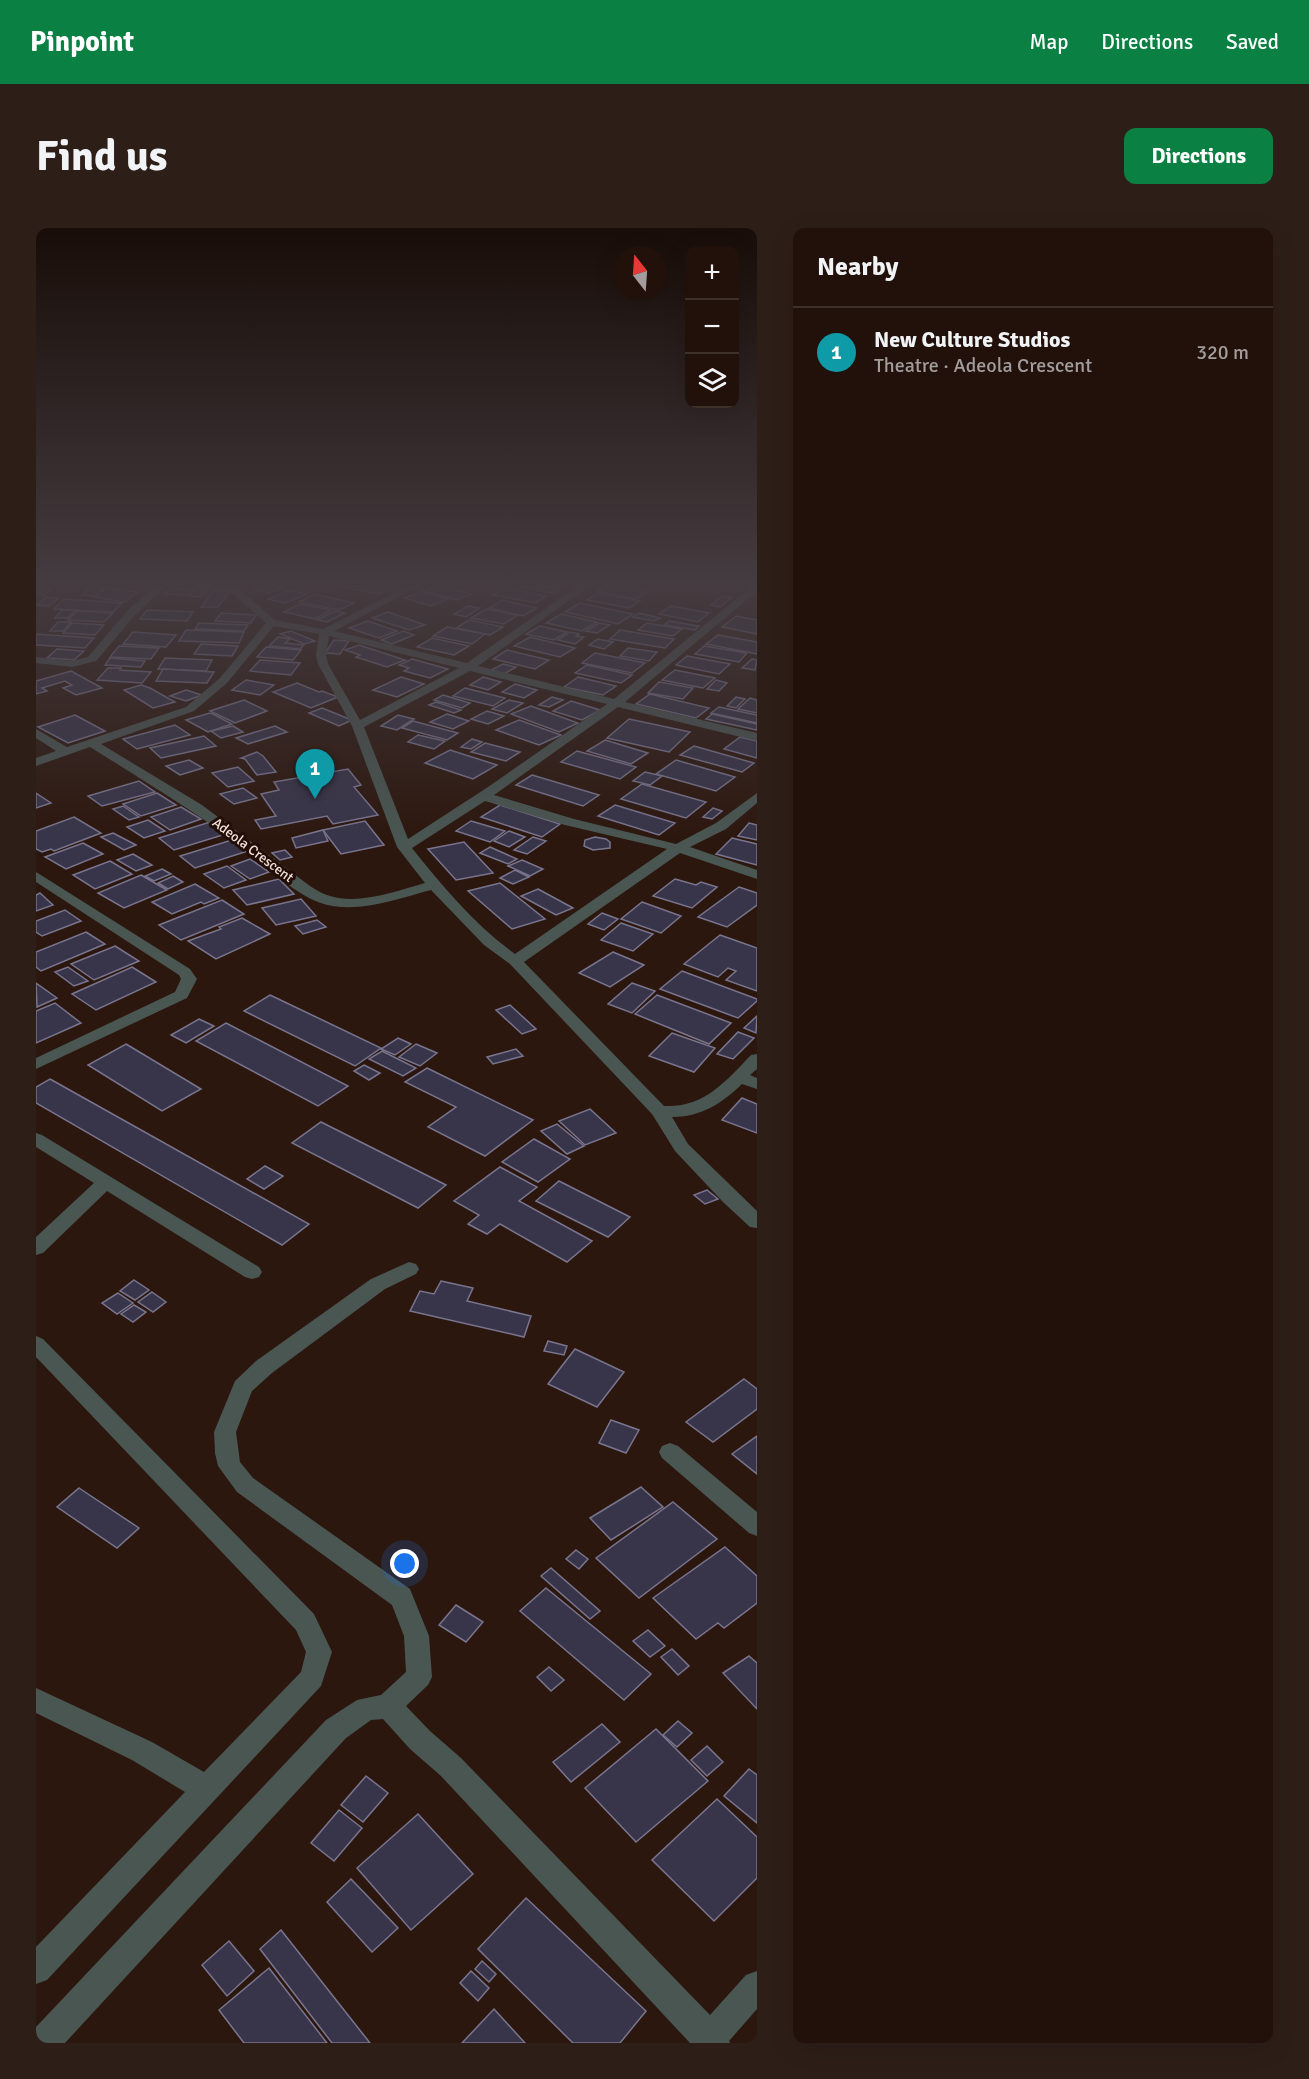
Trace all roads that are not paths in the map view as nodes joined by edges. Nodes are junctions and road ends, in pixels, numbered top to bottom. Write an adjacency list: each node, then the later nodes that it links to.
1 (230, 671): 10 (street)
2 (327, 671): 7 (street)
3 (462, 671): 7 (street)
4 (484, 671): 6 (street)
5 (655, 671): 6 (street)
6 (615, 704): 9 (street); 13 (street)
7 (358, 726): 15 (street)
8 (36, 733): 11 (street)
9 (757, 736)
10 (91, 743): 11 (street); 19 (street, Adeola Crescent)
11 (66, 752): 12 (street)
12 (36, 762)
13 (483, 796): 15 (street); 16 (street)
14 (757, 796): 16 (street)
15 (404, 847): 19 (street)
16 (678, 848): 17 (street); 20 (street)
17 (757, 875)
18 (36, 876): 22 (street)
19 (432, 886): 20 (street)
20 (516, 961): 25 (street)
21 (757, 1059): 23 (street)
22 (36, 1064)
23 (739, 1077): 24 (street); 25 (street)
24 (757, 1084)
25 (659, 1111): 28 (street)
26 (36, 1139): 27 (street)
27 (106, 1182): 29 (street); 31 (street)
28 (757, 1222)
29 (36, 1248)
30 (409, 1269): 36 (street)
31 (252, 1272)
32 (36, 1344): 37 (street)
33 (670, 1452): 34 (street)
34 (757, 1526)
35 (36, 1700): 37 (street)
36 (388, 1706): 40 (street); 41 (street)
37 (207, 1789): 38 (street)
38 (36, 1969)
39 (757, 1986): 40 (street)
40 (710, 2041)
41 (43, 2043)

